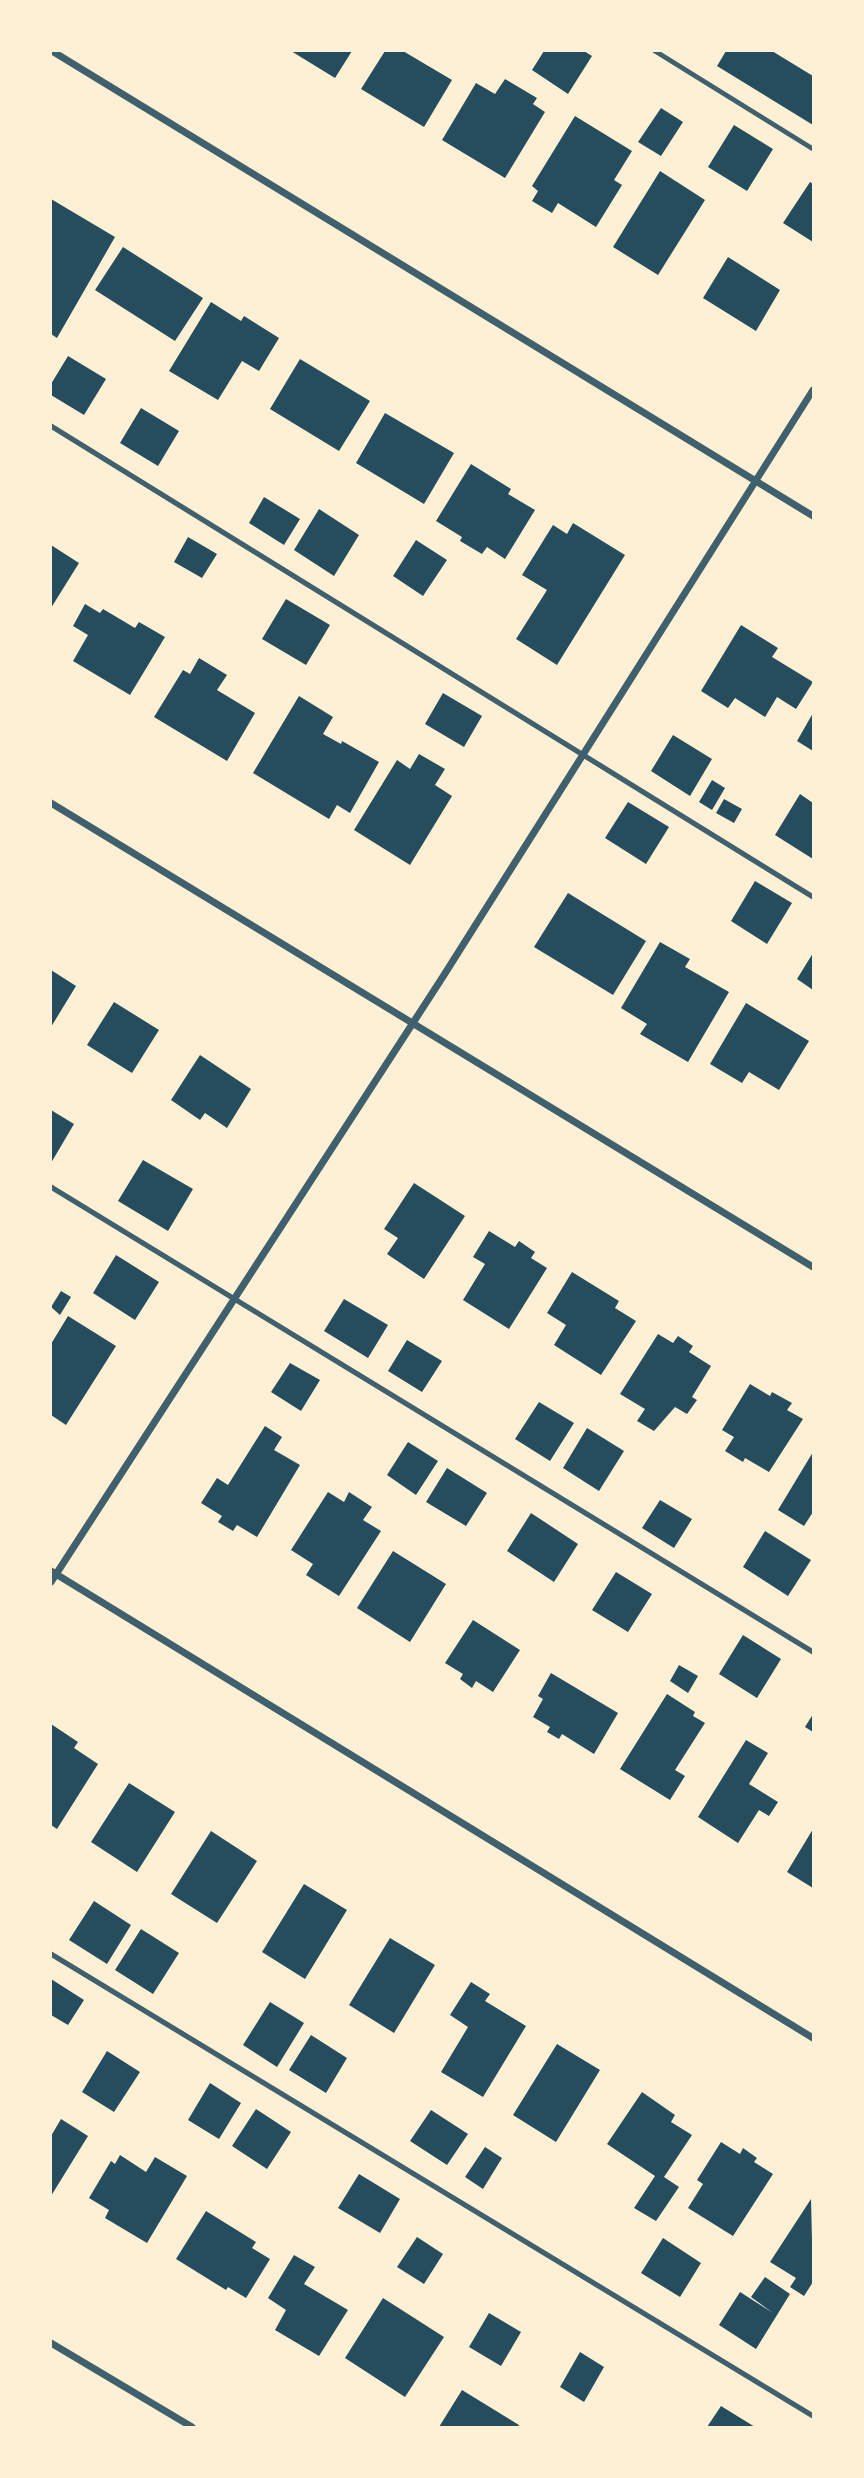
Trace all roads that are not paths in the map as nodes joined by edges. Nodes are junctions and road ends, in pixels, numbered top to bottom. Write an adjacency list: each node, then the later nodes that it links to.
1 (52, 51): 6 (street)
2 (655, 51): 3 (lane)
3 (813, 149)
4 (813, 390): 6 (street)
5 (51, 426): 8 (lane)
6 (756, 480): 7 (street); 8 (street)
7 (813, 516)
8 (581, 755): 10 (lane); 11 (street)
9 (51, 803): 11 (street)
10 (813, 897)
11 (412, 1021): 13 (street); 14 (street)
12 (51, 1186): 14 (lane)
13 (813, 1267)
14 (232, 1299): 15 (street); 17 (lane)
15 (53, 1573): 16 (street); 19 (street)
16 (51, 1583)
17 (813, 1652)
18 (51, 1954): 21 (lane)
19 (813, 2038)
20 (51, 2343): 22 (street)
21 (813, 2416)
22 (192, 2427)

